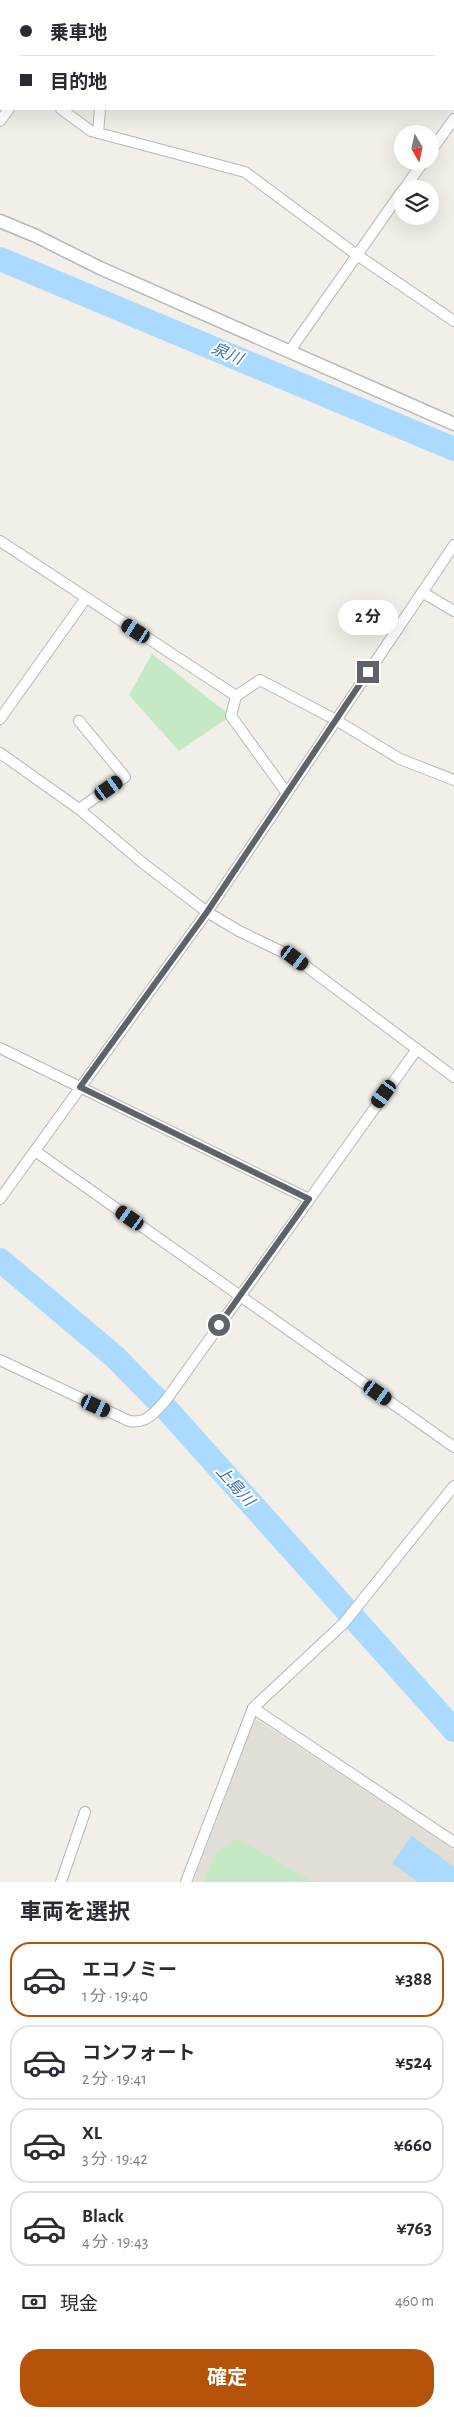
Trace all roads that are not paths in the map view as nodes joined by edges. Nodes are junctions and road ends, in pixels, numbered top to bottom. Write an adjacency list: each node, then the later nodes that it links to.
1 (8, 110): 5 (street)
2 (62, 110): 6 (street)
3 (100, 110): 6 (street)
4 (454, 119): 7 (street)
5 (0, 122)
6 (98, 133): 10 (street)
7 (439, 140)
8 (394, 203): 10 (street)
9 (0, 221): 12 (street)
10 (357, 255): 11 (street); 12 (street)
11 (454, 321)
12 (289, 352): 13 (street)
13 (454, 424)
14 (0, 541): 17 (street)
15 (454, 545): 16 (street)
16 (422, 592): 18 (street); 21 (street)
17 (86, 598): 19 (street); 20 (street)
18 (454, 611)
19 (236, 696): 21 (street); 25 (street)
20 (0, 719)
21 (336, 720): 24 (street); 25 (street)
22 (79, 721): 26 (street)
23 (0, 753): 26 (street)
24 (454, 780)
25 (286, 792): 27 (street)
26 (79, 809): 27 (street)
27 (207, 912): 29 (street); 31 (street)
28 (0, 1048): 31 (street)
29 (417, 1049): 30 (street); 34 (street)
30 (454, 1077)
31 (80, 1087): 32 (street); 34 (street)
32 (34, 1150): 33 (street); 35 (street)
33 (0, 1199)
34 (309, 1199): 35 (street)
35 (241, 1296): 36 (street); 37 (street)
36 (0, 1360)
37 (454, 1447)
38 (454, 1486): 39 (street)
39 (253, 1708): 41 (street); 43 (street)
40 (85, 1812): 42 (street)
41 (454, 1842)
42 (62, 1882)
43 (186, 1882)

